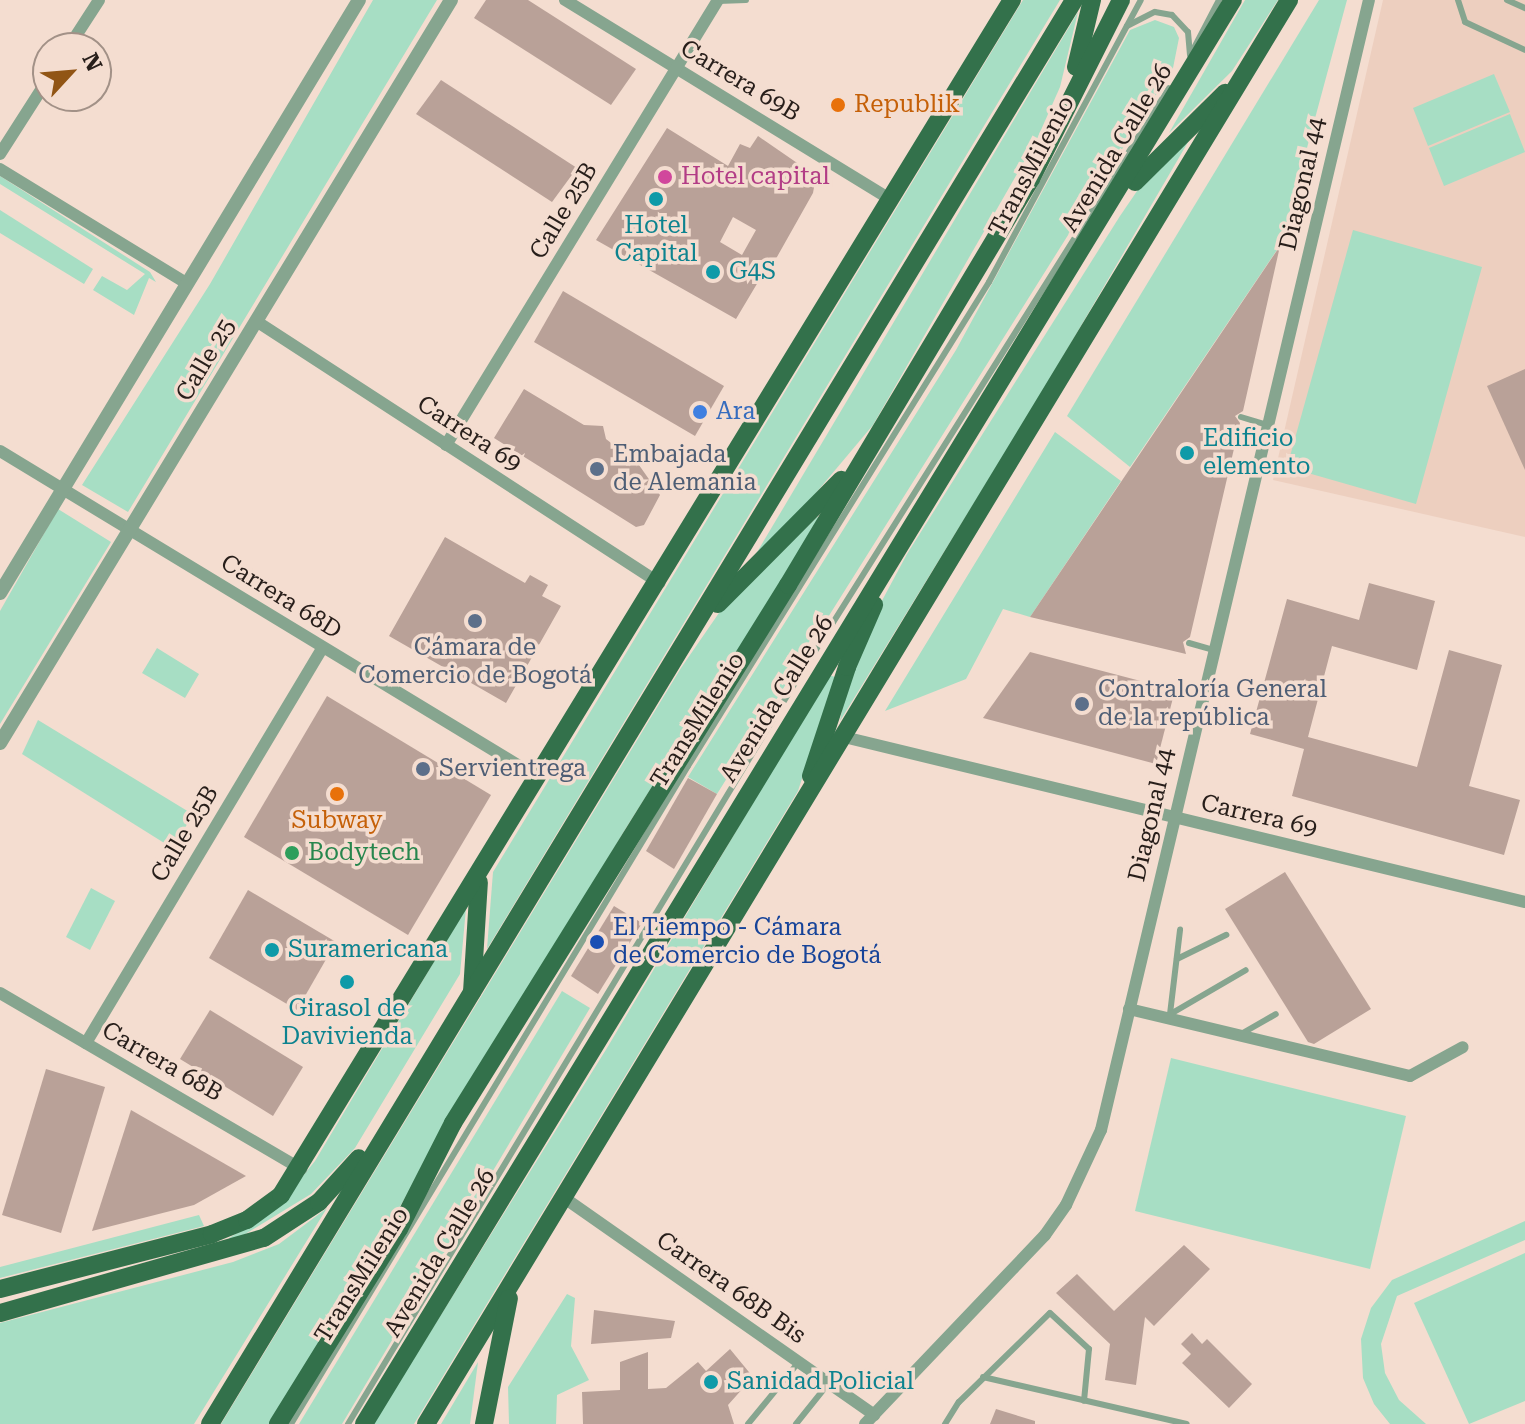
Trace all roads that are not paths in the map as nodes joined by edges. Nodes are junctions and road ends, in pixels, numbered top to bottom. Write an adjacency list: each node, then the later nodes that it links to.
1 (99, 0): 20 (street)
2 (359, 0): 31 (street)
3 (451, 0): 32 (street, Calle 25)
4 (565, 0): 23 (street, Carrera 69B)
5 (718, 0): 6 (lane); 23 (street, Calle 25B)
6 (746, 0)
7 (1012, 0): 29 (main road)
8 (1074, 0): 43 (main road)
9 (1092, 0): 26 (main road)
10 (1121, 0): 26 (main road, Avenida Calle 26)
11 (1141, 0): 19 (lane, TransMilenio)
12 (1219, 0): 22 (lane)
13 (1233, 0): 30 (main road, Avenida Calle 26)
14 (1289, 0): 24 (main road)
15 (1369, 0): 34 (street, Diagonal 44)
16 (1458, 0): 21 (lane)
17 (1507, 0): 18 (lane)
18 (1525, 8)
19 (1124, 29): 22 (lane); 79 (lane, TransMilenio)
20 (78, 32)
21 (1525, 50)
22 (1190, 55): 80 (lane)
23 (676, 69): 29 (street, Carrera 69B); 36 (street, Calle 25B)
24 (1238, 81): 30 (main road); 47 (main road)
25 (32, 104): 27 (street)
26 (1060, 119): 35 (main road, Avenida Calle 26)
27 (0, 154)
28 (0, 169): 31 (street)
29 (892, 200): 41 (main road)
30 (1089, 241): 40 (main road, Avenida Calle 26)
31 (188, 284): 38 (street)
32 (256, 321): 36 (street, Carrera 69); 39 (street, Calle 25)
33 (1241, 417): 34 (lane)
34 (1268, 425): 46 (street, Diagonal 44)
35 (880, 431): 43 (main road); 78 (main road, Avenida Calle 26)
36 (446, 445): 41 (street, Carrera 69)
37 (0, 451): 38 (street, Carrera 68D)
38 (63, 488): 39 (street, Carrera 68D); 42 (street)
39 (129, 528): 45 (street, Carrera 68D); 48 (street, Calle 25)
40 (906, 537): 50 (main road); 81 (main road, Avenida Calle 26)
41 (659, 583): 49 (main road)
42 (0, 593)
43 (697, 626): 59 (main road)
44 (1189, 643): 46 (lane)
45 (322, 648): 49 (street, Carrera 68D); 64 (street, Calle 25B)
46 (1214, 650): 51 (street, Diagonal 44)
47 (844, 737): 50 (main road); 51 (street, Carrera 69)
48 (0, 743)
49 (539, 778): 52 (main road)
50 (803, 804): 68 (main road)
51 (1173, 818): 53 (street, Carrera 69); 60 (street, Diagonal 44)
52 (480, 876): 59 (main road); 67 (main road)
53 (1525, 902)
54 (1180, 930): 56 (lane)
55 (1226, 935): 56 (lane)
56 (1177, 959): 62 (lane)
57 (1246, 970): 62 (lane)
58 (0, 993): 64 (street, Carrera 68B)
59 (472, 995): 66 (main road)
60 (1129, 1009): 62 (street); 76 (street, Diagonal 44)
61 (1276, 1014): 63 (lane)
62 (1167, 1016): 63 (street)
63 (1238, 1036): 65 (street)
64 (86, 1043): 67 (street, Carrera 68B)
65 (1463, 1047)
66 (399, 1110): 71 (main road); 77 (main road)
67 (301, 1169): 70 (main road)
68 (563, 1197): 69 (main road); 72 (street, Carrera 68B Bis)
69 (513, 1280): 82 (main road); 83 (main road)
70 (0, 1289)
71 (0, 1313)
72 (798, 1363): 74 (street, Carrera 68B Bis); 84 (lane)
73 (983, 1377): 75 (lane); 75 (lane); 86 (lane)
74 (828, 1384): 76 (street, Carrera 68B Bis); 85 (lane)
75 (1084, 1401): 87 (lane)
76 (872, 1421)
77 (210, 1424)
78 (278, 1424)
79 (291, 1424)
80 (348, 1424)
81 (364, 1424)
82 (426, 1424)
83 (484, 1424)
84 (748, 1424)
85 (796, 1424)
86 (945, 1424)
87 (1187, 1424)

